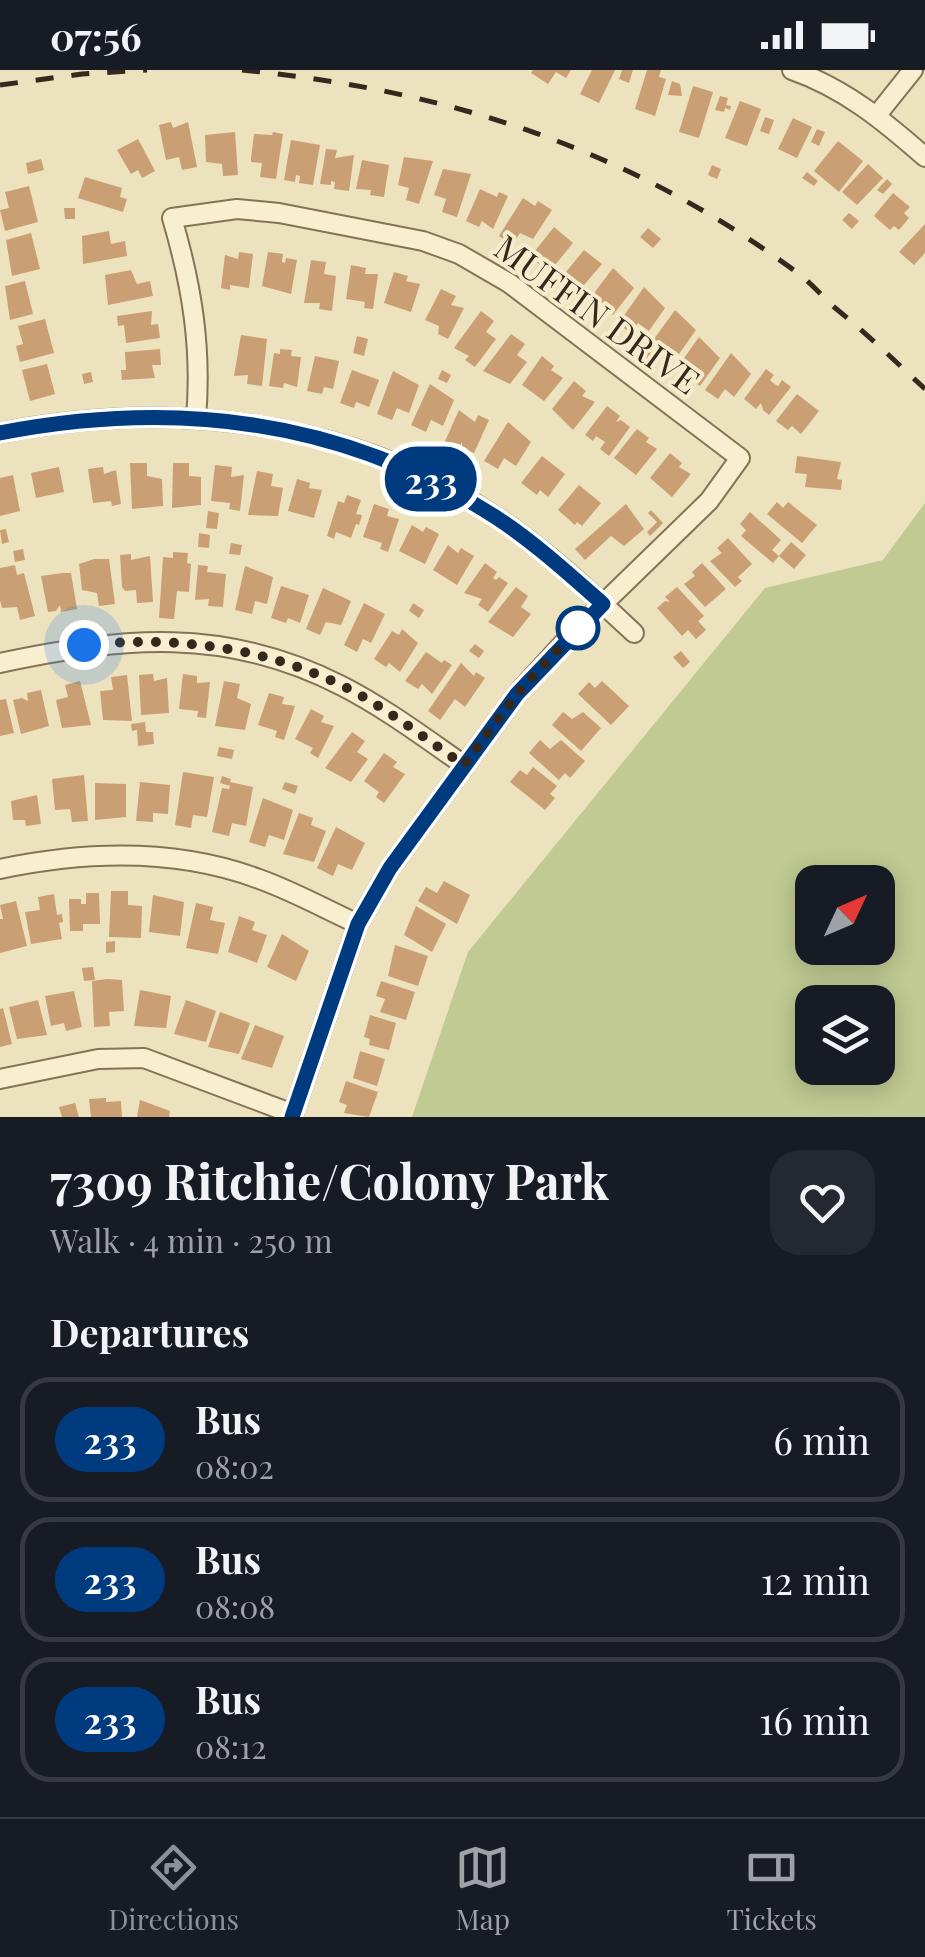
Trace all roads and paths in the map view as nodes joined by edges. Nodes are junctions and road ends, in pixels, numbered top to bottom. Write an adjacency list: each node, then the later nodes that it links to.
1 (792, 70): 3 (street)
2 (912, 70): 3 (street)
3 (877, 114): 4 (street)
4 (925, 157)
5 (196, 418): 6 (street); 7 (street); 7 (street, MUFFIN DRIVE)
6 (1, 429)
7 (603, 604): 8 (street); 10 (street)
8 (634, 633)
9 (0, 662): 10 (street)
10 (464, 765): 12 (street)
11 (0, 869): 12 (street)
12 (358, 924): 14 (street)
13 (0, 1080): 14 (street)
14 (292, 1116)

